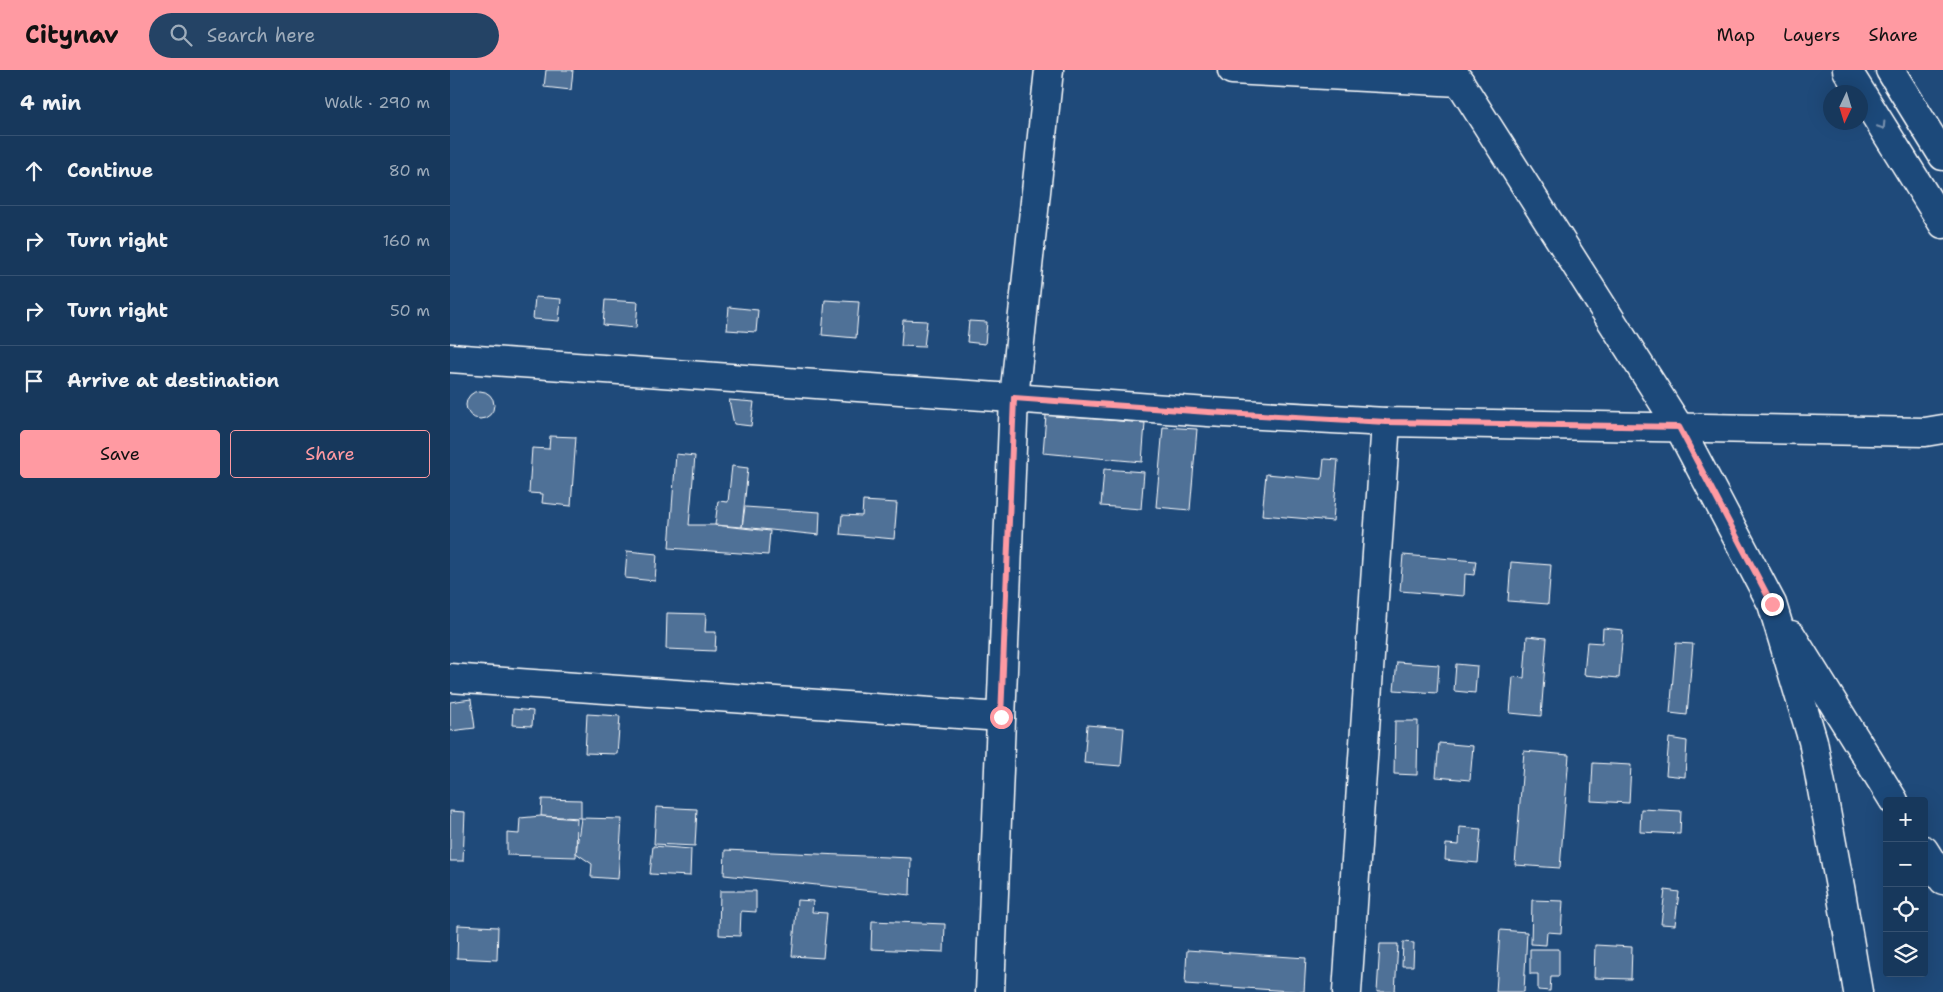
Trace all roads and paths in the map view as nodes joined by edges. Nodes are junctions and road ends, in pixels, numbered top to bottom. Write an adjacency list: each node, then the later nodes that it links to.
1 (1049, 70): 9 (street)
2 (1232, 70): 5 (street)
3 (1846, 70): 7 (street, one-way to 7)
4 (1890, 70): 6 (street)
5 (1456, 76): 11 (street)
6 (1943, 156)
7 (1943, 224)
8 (450, 358): 9 (street)
9 (1014, 398): 10 (street); 15 (street)
10 (1386, 422): 11 (street); 20 (street)
11 (1679, 427): 12 (street); 13 (street)
12 (1943, 429)
13 (1772, 604): 16 (street); 21 (street)
14 (450, 678): 15 (street)
15 (1001, 717): 19 (street)
16 (1892, 797)
17 (1928, 856): 18 (street)
18 (1943, 880)
19 (990, 992)
20 (1347, 992)
21 (1858, 992)

